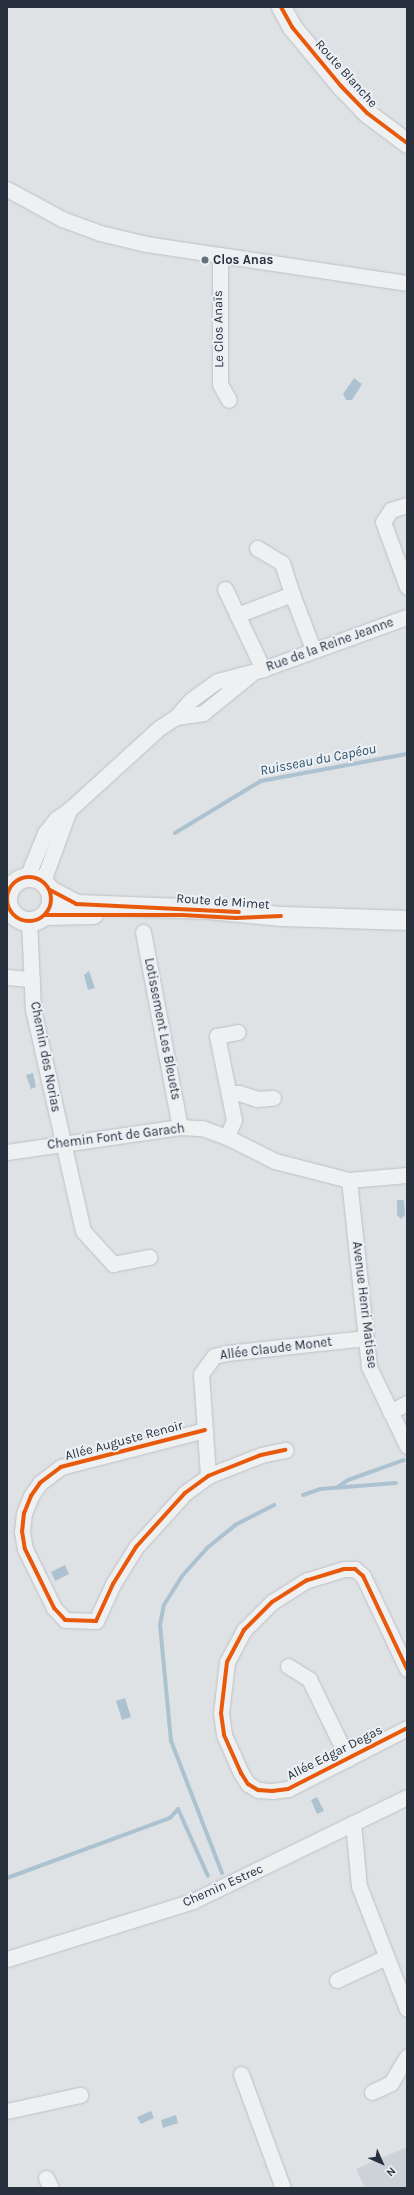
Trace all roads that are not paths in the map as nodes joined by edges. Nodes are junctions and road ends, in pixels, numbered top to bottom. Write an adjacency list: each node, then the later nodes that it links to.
1 (281, 7): 2 (street, Route Blanche)
2 (407, 143)
3 (7, 189): 4 (street)
4 (220, 255): 5 (street); 6 (street, Le Clos Anaïs)
5 (407, 283)
6 (229, 400)
7 (407, 505): 9 (street)
8 (257, 548): 11 (street)
9 (407, 587)
10 (225, 589): 12 (street)
11 (292, 594): 12 (street); 14 (street)
12 (237, 615): 15 (street)
13 (407, 617): 14 (street, Rue de la Reine Jeanne)
14 (313, 649): 15 (street, Rue de la Reine Jeanne)
15 (258, 671): 16 (street, Rue de la Reine Jeanne); 17 (street, Rue de la Reine Jeanne)
16 (217, 681): 17 (street); 18 (street, Rue de la Reine Jeanne)
17 (226, 697): 18 (street, Rue de la Reine Jeanne)
18 (176, 717): 19 (street, Rue de la Reine Jeanne)
19 (28, 884): 20 (street, Route de Mimet); 21 (street, Route de Mimet); 22 (street)
20 (8, 908): 22 (street, Route de Mimet)
21 (281, 916): 22 (street, Route de Mimet); 23 (street, Route de Mimet)
22 (37, 918): 26 (street, Chemin des Norias)
23 (407, 920)
24 (143, 932): 30 (street, Lotissement Les Bleuets)
25 (7, 977): 26 (street)
26 (32, 979): 32 (street, Chemin des Norias)
27 (238, 1032): 28 (street)
28 (228, 1093): 29 (street); 31 (street)
29 (273, 1098)
30 (180, 1127): 31 (street, Chemin Font de Garach); 32 (street, Chemin Font de Garach)
31 (228, 1137): 35 (street, Chemin Font de Garach)
32 (63, 1144): 33 (street, Chemin Font de Garach); 36 (street, Chemin des Norias)
33 (7, 1152)
34 (407, 1175): 35 (street, Chemin Font de Garach)
35 (349, 1180): 37 (street, Avenue Henri Matisse)
36 (149, 1256)
37 (365, 1338): 39 (street, Avenue Henri Matisse); 40 (street, Allée Claude Monet)
38 (407, 1403): 39 (street)
39 (390, 1412): 41 (street, Avenue Henri Matisse)
40 (205, 1430): 43 (street, Allée Claude Monet); 43 (street, Allée Auguste Renoir)
41 (407, 1446)
42 (285, 1450): 43 (street)
43 (208, 1476)
44 (288, 1666): 47 (street)
45 (407, 1669): 47 (street, Allée Edgar Degas)
46 (407, 1728): 47 (street, Allée Edgar Degas)
47 (348, 1758)
48 (407, 1798): 49 (street, Chemin Estrec)
49 (353, 1823): 50 (street); 51 (street, Chemin Estrec)
50 (386, 1957): 52 (street); 53 (street)
51 (7, 1959)
52 (337, 1980)
53 (407, 2009)
54 (407, 2056): 56 (street)
55 (241, 2074): 59 (street)
56 (372, 2092)
57 (80, 2095): 58 (street)
58 (7, 2111)
59 (283, 2188)

